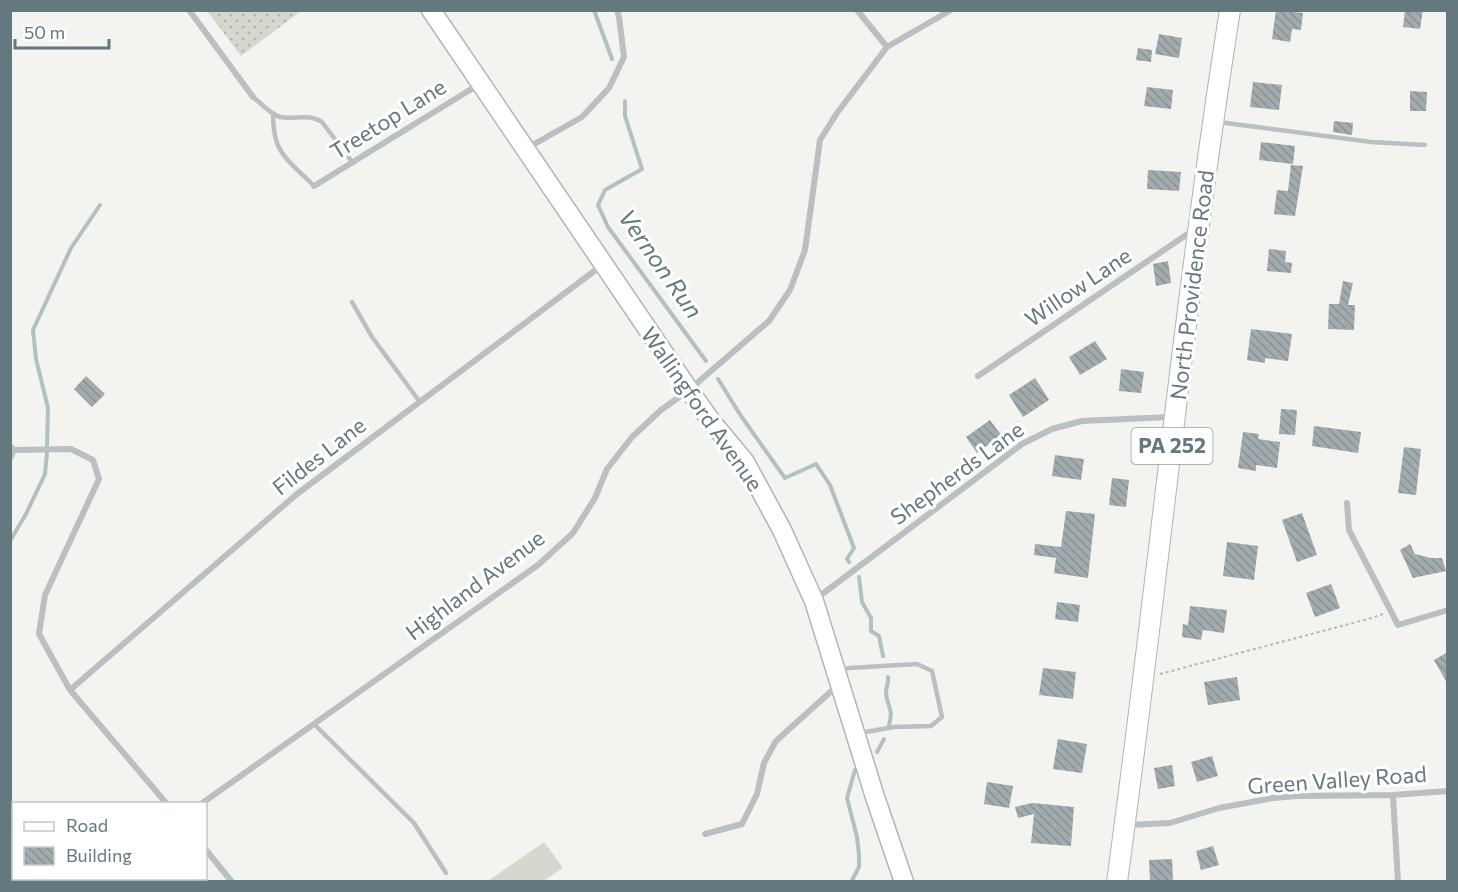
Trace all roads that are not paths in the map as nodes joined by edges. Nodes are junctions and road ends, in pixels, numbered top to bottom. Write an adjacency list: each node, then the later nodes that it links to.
1 (189, 10): 9 (street)
2 (431, 10): 8 (street, Wallingford Avenue)
3 (617, 10): 13 (street)
4 (857, 10): 7 (street)
5 (951, 10): 7 (street, Highland Avenue)
6 (1230, 10): 11 (main road, North Providence Road / PA 252)
7 (887, 47): 20 (street, Highland Avenue)
8 (481, 83): 13 (street, Wallingford Avenue); 14 (street, Treetop Lane)
9 (253, 97): 10 (lane)
10 (273, 114): 14 (lane); 15 (lane)
11 (1213, 121): 12 (lane); 16 (main road, North Providence Road / PA 252)
12 (1425, 145)
13 (525, 149): 17 (street, Wallingford Avenue)
14 (353, 163): 15 (street, Treetop Lane)
15 (314, 186)
16 (1198, 228): 19 (street, Willow Lane); 22 (main road, North Providence Road / PA 252)
17 (602, 265): 20 (street, Wallingford Avenue); 21 (street, Fildes Lane)
18 (352, 302): 21 (lane)
19 (978, 376)
20 (688, 390): 26 (street, Wallingford Avenue); 30 (street, Highland Avenue)
21 (420, 402): 29 (street, Fildes Lane)
22 (1176, 417): 26 (street, Shepherds Lane); 36 (main road, North Providence Road / PA 252)
23 (12, 448): 24 (street); 29 (street)
24 (10, 458)
25 (1347, 502): 27 (street)
26 (814, 601): 28 (street, Wallingford Avenue)
27 (1448, 609)
28 (838, 677): 31 (street, Wallingford Avenue); 31 (lane); 37 (street)
29 (70, 690): 34 (street)
30 (314, 723): 35 (street, Highland Avenue); 39 (lane)
31 (855, 733): 41 (street, Wallingford Avenue)
32 (1448, 791): 33 (street, Green Valley Road)
33 (1393, 795): 36 (street, Green Valley Road); 43 (street)
34 (165, 802)
35 (204, 802)
36 (1124, 825): 42 (main road, North Providence Road / PA 252)
37 (705, 834)
38 (207, 850): 40 (street)
39 (447, 873)
40 (232, 882)
41 (904, 882)
42 (1116, 882)
43 (1398, 882)

